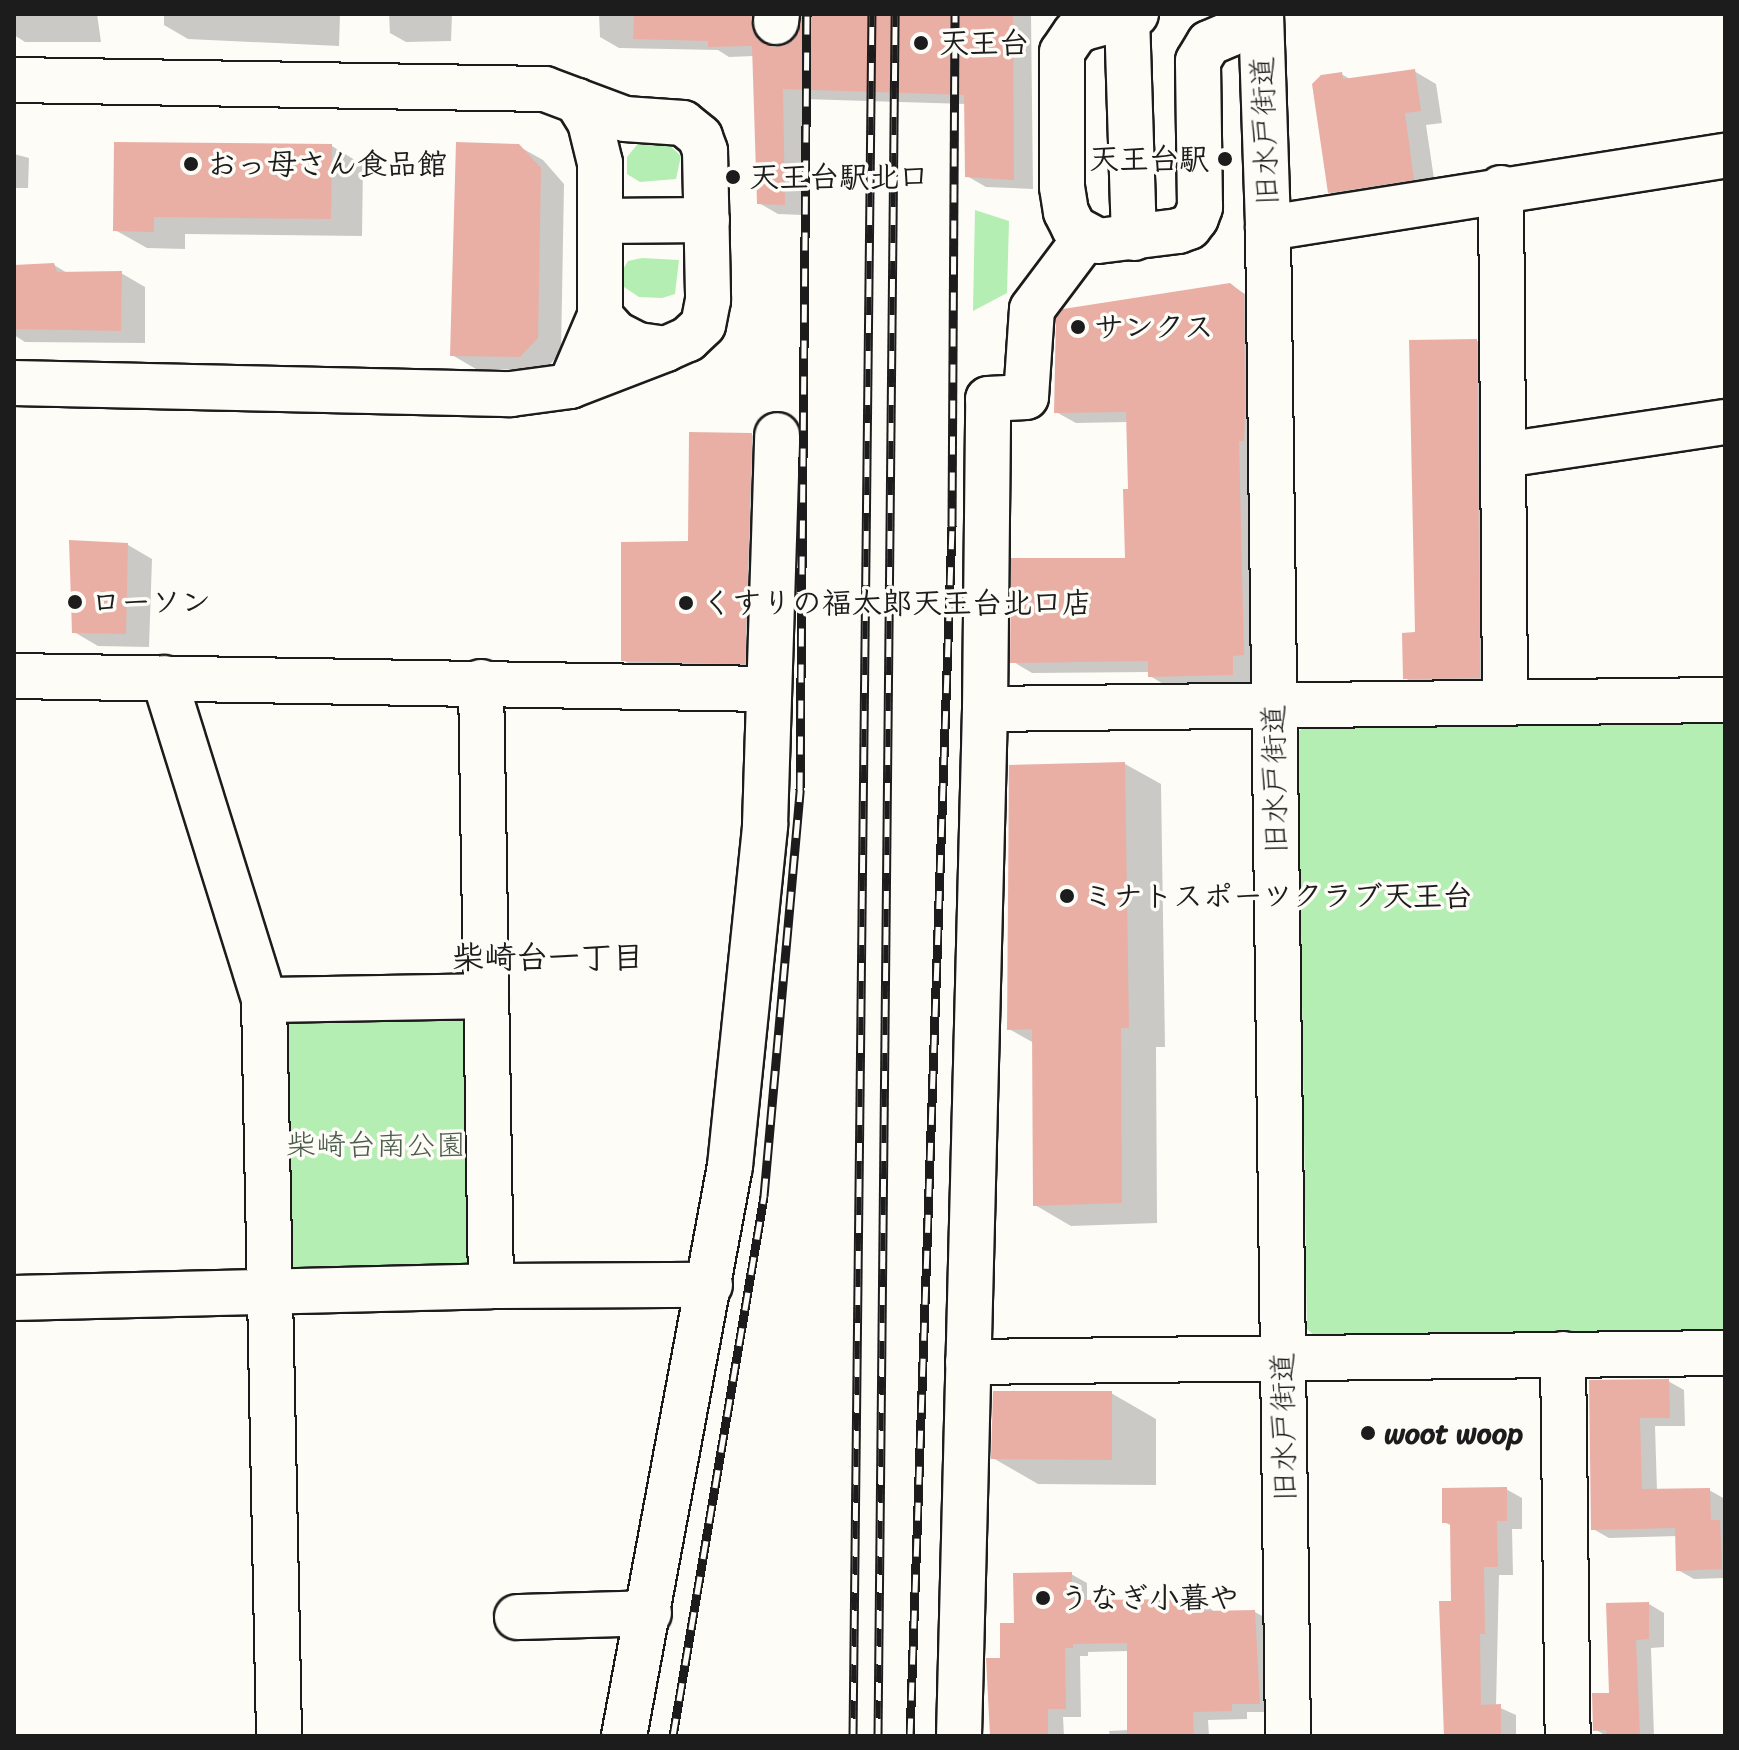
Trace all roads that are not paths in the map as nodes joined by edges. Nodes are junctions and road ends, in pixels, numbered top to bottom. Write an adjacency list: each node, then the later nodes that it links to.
1 (1250, 14): 15 (street)
2 (1261, 14): 13 (street, 旧水戸街道)
3 (1131, 15): 4 (street); 15 (street)
4 (1065, 23): 14 (street)
5 (14, 80): 6 (street)
6 (577, 101): 7 (street); 9 (street)
7 (625, 119): 9 (street); 11 (street)
8 (1725, 156): 10 (street)
9 (600, 163): 12 (street)
10 (1501, 188): 13 (street); 22 (street)
11 (707, 220): 12 (street); 17 (street)
12 (600, 221): 16 (street)
13 (1268, 228): 29 (street, 旧水戸街道)
14 (1086, 237): 15 (street); 30 (street)
15 (1134, 238)
16 (600, 316): 17 (street); 19 (street)
17 (666, 349): 19 (street)
18 (14, 383): 19 (street)
19 (570, 386)
20 (1725, 422): 22 (street)
21 (777, 435): 26 (street)
22 (1504, 455): 28 (street)
23 (14, 676): 24 (street)
24 (164, 678): 25 (street); 32 (street)
25 (481, 682): 26 (street); 31 (street)
26 (767, 689): 33 (street)
27 (1725, 700): 28 (street)
28 (1505, 701): 29 (street)
29 (1274, 707): 30 (street); 39 (street, 旧水戸街道)
30 (985, 709): 40 (street)
31 (486, 996): 32 (street); 34 (street)
32 (264, 1000): 35 (street)
33 (710, 1285): 34 (street); 41 (street)
34 (491, 1286): 35 (street)
35 (270, 1291): 36 (street); 43 (street)
36 (14, 1298)
37 (1725, 1353): 38 (street)
38 (1563, 1354): 39 (street); 47 (street)
39 (1282, 1359): 40 (street); 46 (street, 旧水戸街道)
40 (968, 1362): 45 (street)
41 (649, 1613): 42 (street); 44 (street)
42 (517, 1617)
43 (279, 1736)
44 (624, 1736)
45 (959, 1736)
46 (1288, 1736)
47 (1568, 1736)

